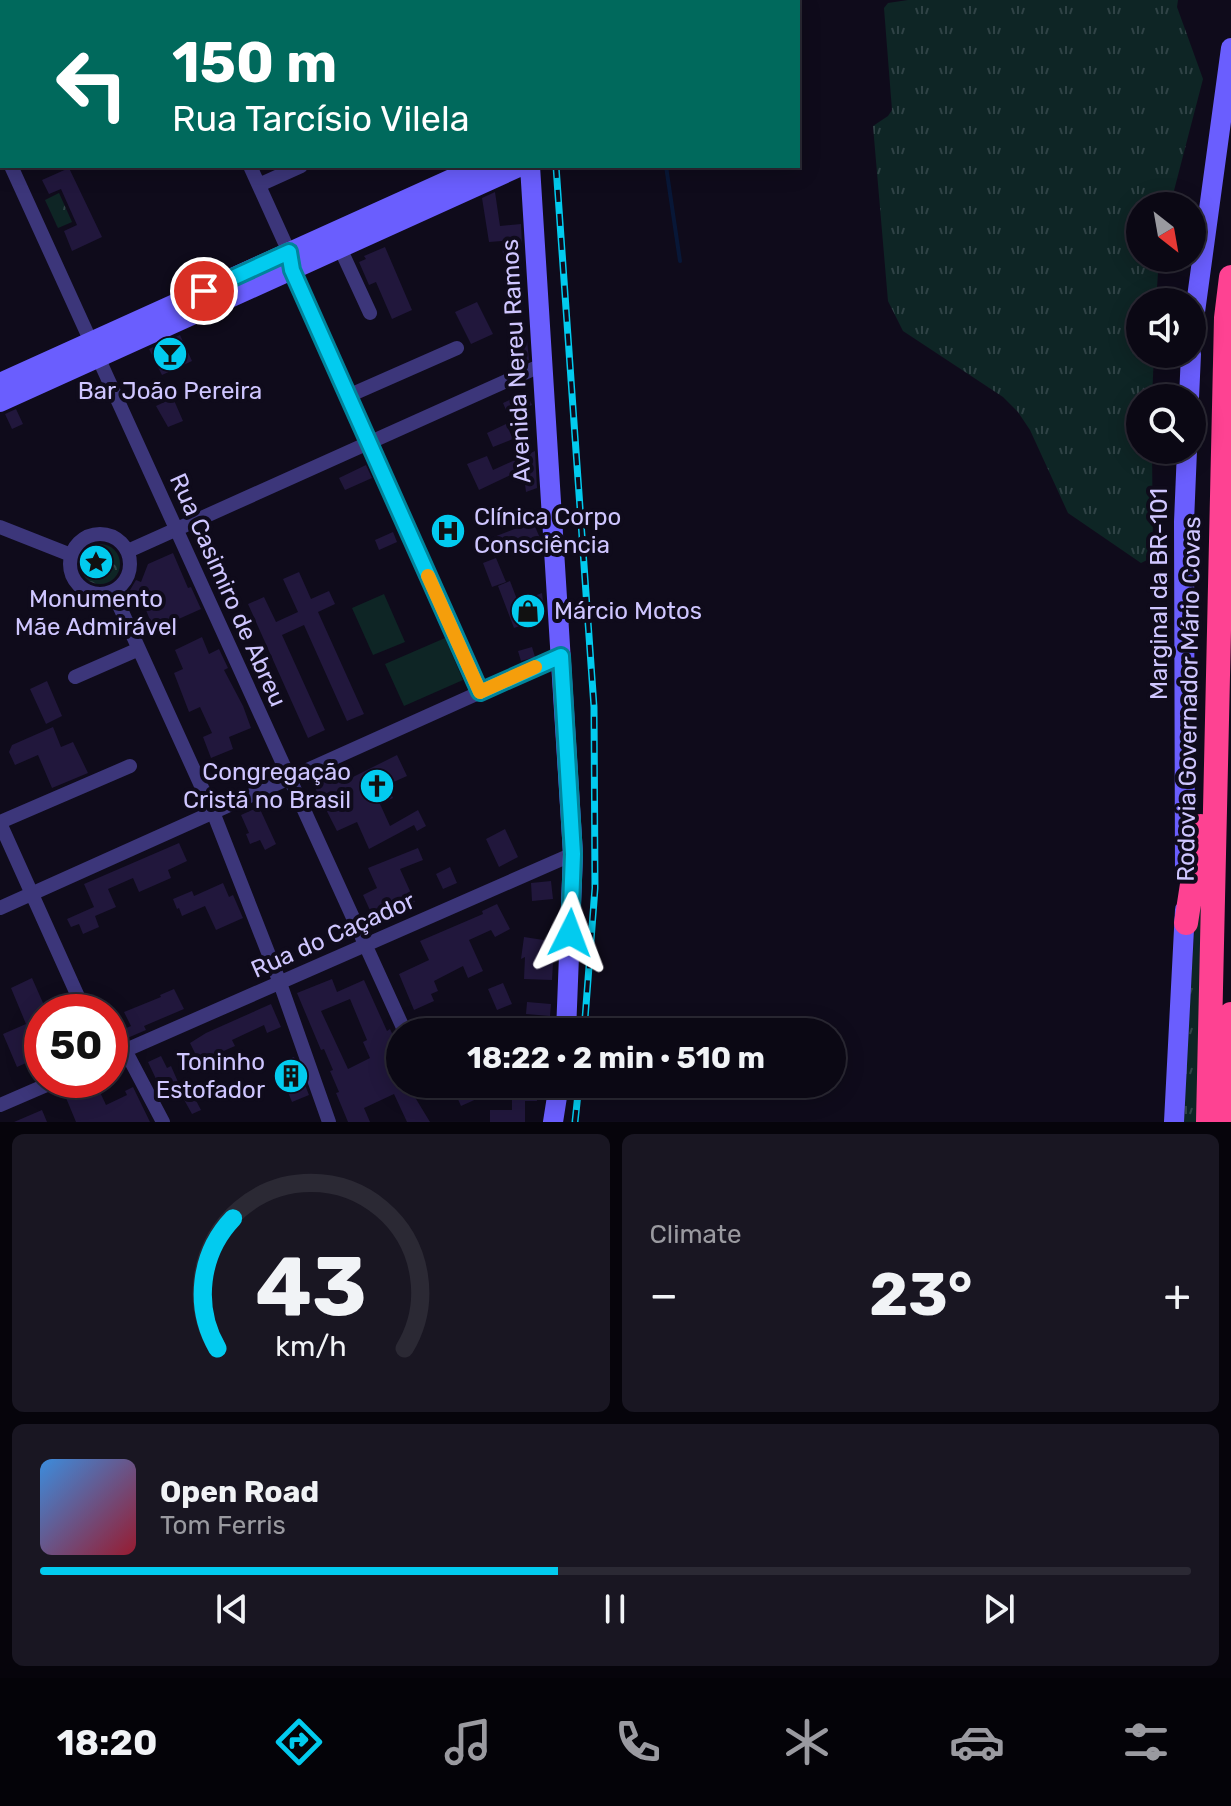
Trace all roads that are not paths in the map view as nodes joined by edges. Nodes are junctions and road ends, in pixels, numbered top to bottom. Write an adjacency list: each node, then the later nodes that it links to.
1 (1231, 48): 12 (main road)
2 (251, 168): 8 (street)
3 (297, 168): 8 (street)
4 (472, 168): 10 (main road)
5 (517, 168): 9 (main road)
6 (530, 168): 16 (main road, Avenida Nereu Ramos)
7 (11, 169): 15 (street, Rua Casimiro de Abreu)
8 (259, 185): 10 (street)
9 (340, 248): 10 (main road); 13 (street)
10 (290, 261): 15 (main road); 18 (street)
11 (1231, 277): 31 (highway, Rodovia Governador Mário Covas)
12 (1198, 288)
13 (370, 313)
14 (457, 348): 18 (street)
15 (95, 350): 17 (main road); 19 (main road); 23 (street, Rua Casimiro de Abreu)
16 (542, 365): 20 (street); 28 (main road, Avenida Nereu Ramos)
17 (0, 383)
18 (348, 396): 20 (street)
19 (0, 402)
20 (369, 443): 23 (street); 30 (street)
21 (1186, 464): 39 (main road, Marginal da BR-101)
22 (0, 527): 25 (street)
23 (177, 530): 24 (street); 33 (street, Rua Casimiro de Abreu)
24 (128, 551): 25 (street); 26 (street)
25 (71, 555): 26 (street)
26 (113, 592): 27 (street)
27 (139, 649): 29 (street); 34 (street)
28 (561, 656): 30 (street); 36 (main road, Avenida Nereu Ramos)
29 (75, 677)
30 (480, 692): 33 (street)
31 (1216, 741): 39 (highway); 55 (highway, Rodovia Governador Mário Covas)
32 (130, 766): 35 (street)
33 (289, 778): 34 (street); 40 (street, Rua Casimiro de Abreu)
34 (213, 812): 37 (street); 41 (street)
35 (0, 822): 37 (street)
36 (573, 854): 40 (street, Rua do Caçador); 45 (main road, Avenida Nereu Ramos)
37 (32, 894): 38 (street); 42 (street)
38 (0, 908)
39 (1186, 923): 54 (main road, Marginal da BR-101)
40 (365, 945): 41 (street, Rua do Caçador); 44 (street, Rua Casimiro de Abreu)
41 (280, 983): 46 (street, Rua do Caçador); 52 (street)
42 (77, 994)
43 (1231, 1014): 56 (highway)
44 (399, 1018)
45 (567, 1018)
46 (128, 1049)
47 (128, 1056): 51 (street)
48 (24, 1095): 50 (street)
49 (557, 1098): 53 (main road)
50 (0, 1105)
51 (163, 1122)
52 (329, 1122)
53 (553, 1122)
54 (1174, 1122)
55 (1208, 1122)
56 (1228, 1122)

